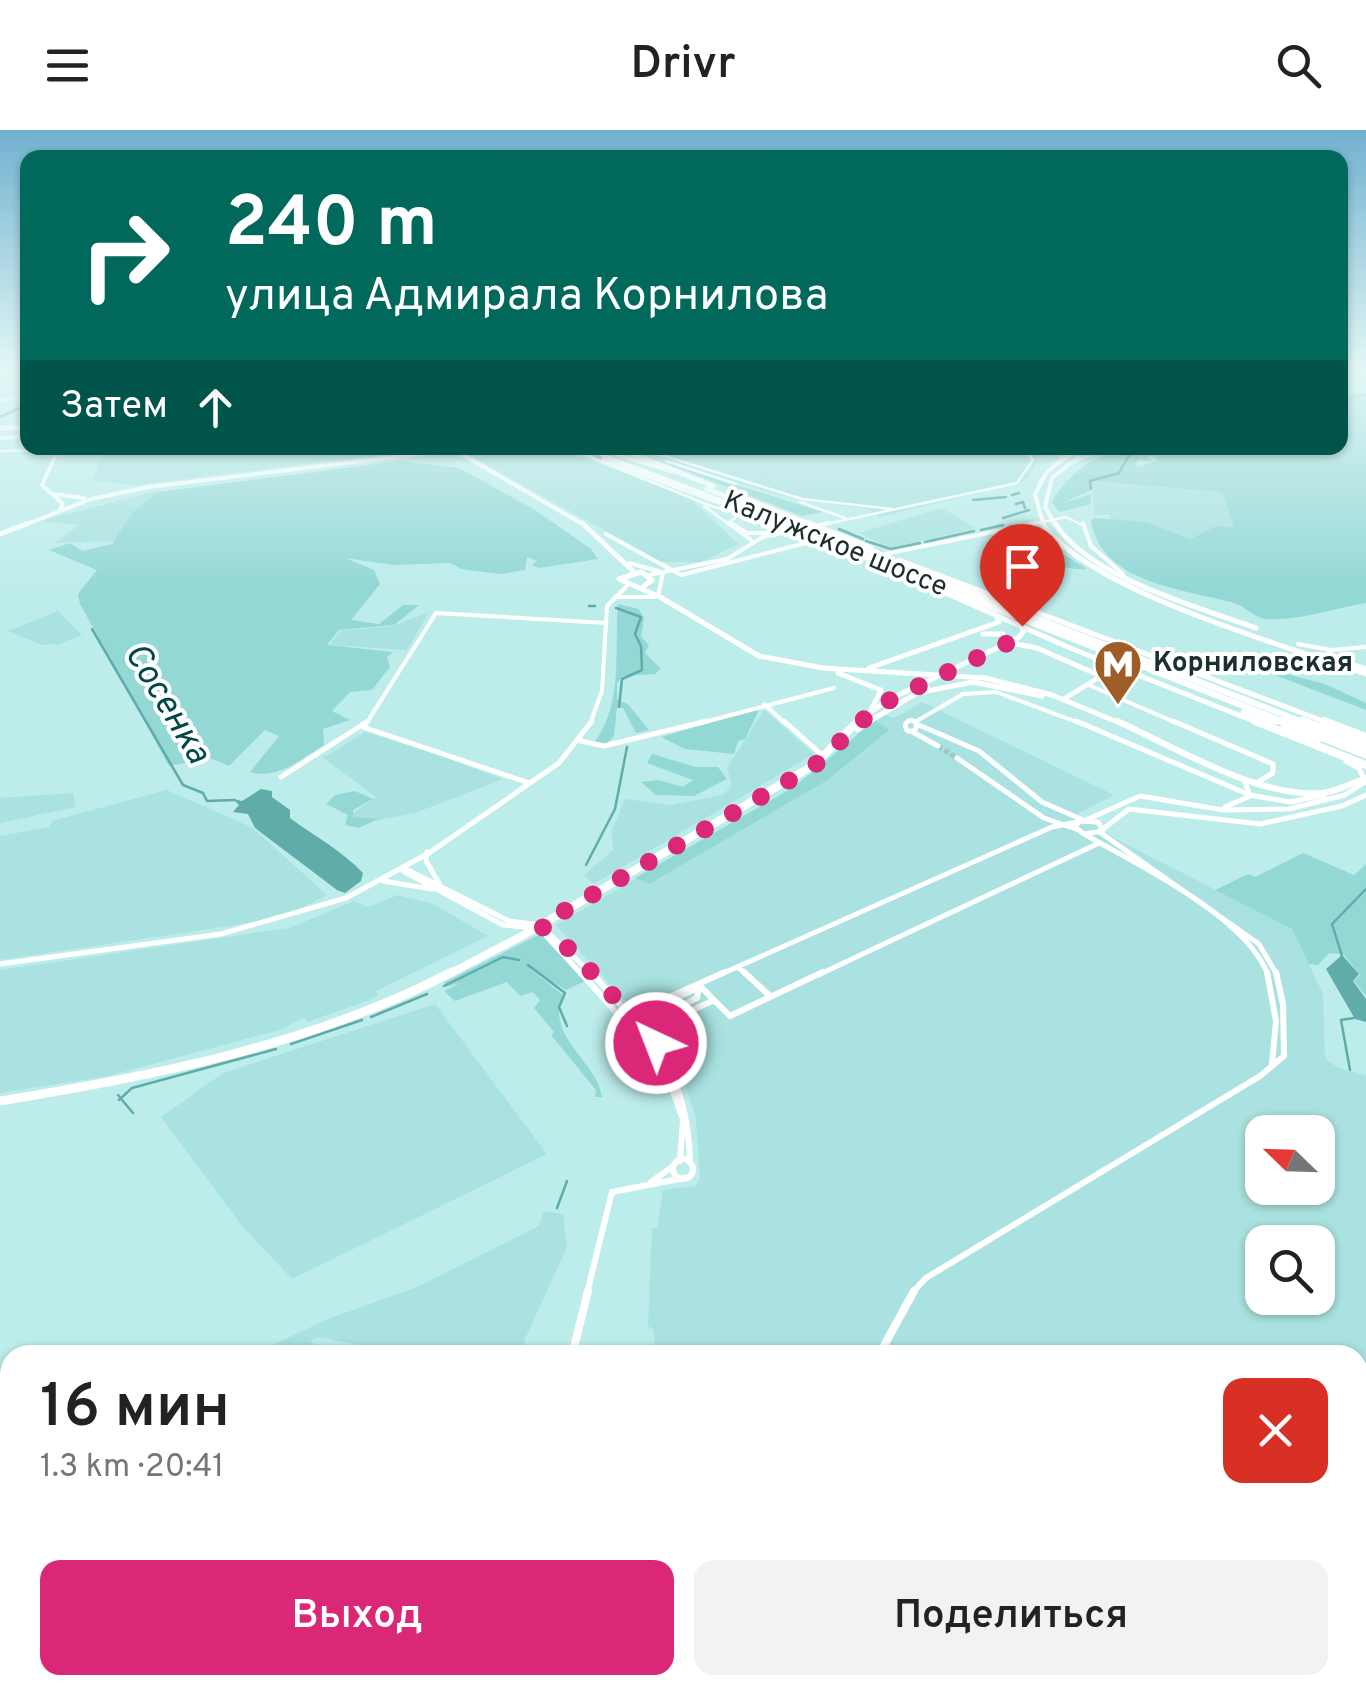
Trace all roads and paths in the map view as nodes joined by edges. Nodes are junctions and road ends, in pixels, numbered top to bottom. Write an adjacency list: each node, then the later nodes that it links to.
1 (56, 455): 23 (street)
2 (396, 455): 24 (street)
3 (466, 455): 49 (street)
4 (585, 455): 25 (street)
5 (608, 455): 32 (main road, Калужское шоссе)
6 (609, 455): 22 (main road, Калужское шоссе)
7 (613, 455): 19 (main road)
8 (636, 455): 19 (highway)
9 (664, 455): 18 (street)
10 (670, 455): 17 (street)
11 (1030, 455): 28 (street)
12 (1064, 455): 20 (street)
13 (1071, 455): 20 (main road)
14 (1081, 455): 21 (main road)
15 (1091, 455): 21 (street)
16 (604, 460): 32 (highway)
17 (712, 469): 18 (street); 26 (street)
18 (701, 475): 30 (street)
19 (684, 476): 47 (highway)
20 (1040, 481): 38 (main road)
21 (1050, 481): 37 (main road)
22 (707, 489): 32 (street); 56 (highway, Калужское шоссе)
23 (50, 494): 24 (street); 29 (street)
24 (90, 499): 29 (street)
25 (697, 500): 31 (street); 34 (street)
26 (847, 505): 27 (street); 30 (street)
27 (869, 507): 28 (street); 33 (street)
28 (905, 508): 33 (street)
29 (58, 512): 42 (street)
30 (834, 513): 36 (street); 39 (street)
31 (750, 516): 35 (street); 40 (street)
32 (771, 516): 39 (street); 40 (highway, Калужское шоссе)
33 (870, 516): 36 (street)
34 (718, 517): 35 (street); 44 (street)
35 (731, 518): 43 (street)
36 (848, 518): 39 (street)
37 (1048, 518): 38 (street); 54 (main road); 54 (street)
38 (1040, 520): 47 (street); 71 (main road)
39 (818, 522): 43 (street)
40 (783, 525): 45 (highway, Калужское шоссе)
41 (606, 534): 50 (street)
42 (2, 536)
43 (755, 537): 44 (street); 46 (street)
44 (744, 538): 46 (street)
45 (818, 540): 50 (street); 51 (highway, Калужское шоссе)
46 (745, 547): 50 (street)
47 (886, 554): 48 (highway)
48 (900, 560): 56 (highway); 83 (main road)
49 (629, 563): 52 (street); 53 (street)
50 (676, 569): 52 (street)
51 (892, 570): 61 (main road); 64 (highway, Калужское шоссе)
52 (666, 571): 55 (street); 60 (street)
53 (634, 572): 55 (street); 57 (street)
54 (1123, 574): 68 (main road)
55 (649, 576): 58 (street)
56 (949, 584): 83 (highway, Калужское шоссе)
57 (627, 586): 58 (street); 59 (street)
58 (644, 586): 60 (street)
59 (612, 598): 60 (street); 62 (street)
60 (662, 599): 69 (street)
61 (994, 614): 63 (main road); 70 (street)
62 (606, 623): 81 (street); 85 (street)
63 (1020, 625): 64 (main road); 65 (main road)
64 (1050, 634): 66 (main road); 78 (main road); 83 (main road); 90 (highway, Калужское шоссе)
65 (1006, 644): 72 (street); 79 (main road)
66 (1016, 644): 73 (street); 75 (main road)
67 (1366, 647): 68 (street)
68 (1330, 653): 71 (main road)
69 (818, 668): 70 (street); 79 (street)
70 (853, 671): 72 (street)
71 (1366, 671)
72 (934, 672): 76 (street)
73 (1090, 686): 76 (street); 93 (street)
74 (834, 688): 77 (street)
75 (907, 696): 76 (street); 84 (main road)
76 (1062, 700): 82 (street)
77 (764, 704): 85 (street); 88 (street)
78 (1213, 705): 87 (main road); 90 (main road)
79 (871, 710): 84 (main road)
80 (917, 724): 86 (street); 95 (street); 98 (street)
81 (363, 727): 91 (street); 94 (street)
82 (1131, 729): 93 (street); 95 (street)
83 (1366, 739)
84 (843, 740): 88 (main road)
85 (582, 741): 94 (street)
86 (938, 746)
87 (1322, 748): 90 (main road); 97 (street)
88 (825, 758): 110 (main road)
89 (958, 758): 101 (street)
90 (1366, 759)
91 (281, 777)
92 (1366, 778): 95 (street)
93 (1242, 780): 97 (street)
94 (529, 783): 105 (street)
95 (1331, 792)
96 (1366, 795): 102 (street)
97 (1221, 808): 99 (street)
98 (1056, 812): 99 (street); 100 (street)
99 (1101, 813): 100 (street)
100 (1081, 823): 101 (street); 102 (street); 103 (street)
101 (1062, 825): 113 (street)
102 (1102, 831): 103 (street); 120 (street)
103 (1084, 834): 104 (street)
104 (1098, 842): 115 (street); 120 (street)
105 (427, 852): 106 (street); 108 (street)
106 (402, 868): 107 (street); 108 (street)
107 (380, 881): 108 (street); 112 (street)
108 (438, 887): 109 (street); 110 (street)
109 (504, 925): 110 (street); 111 (street)
110 (539, 926): 111 (main road); 118 (street); 122 (street)
111 (506, 944): 121 (main road)
112 (0, 964)
113 (738, 968): 114 (street); 115 (street)
114 (699, 985): 116 (street); 117 (street); 117 (street)
115 (771, 997): 116 (street)
116 (714, 1000): 119 (street)
117 (639, 1010): 118 (street)
118 (629, 1015): 119 (street)
119 (646, 1032): 123 (street)
120 (1272, 1064): 128 (street)
121 (0, 1102)
122 (680, 1161): 123 (street); 124 (street)
123 (690, 1162): 125 (street)
124 (672, 1167): 125 (street); 126 (street)
125 (688, 1177): 126 (street)
126 (650, 1182): 127 (street)
127 (574, 1345)
128 (884, 1345)

